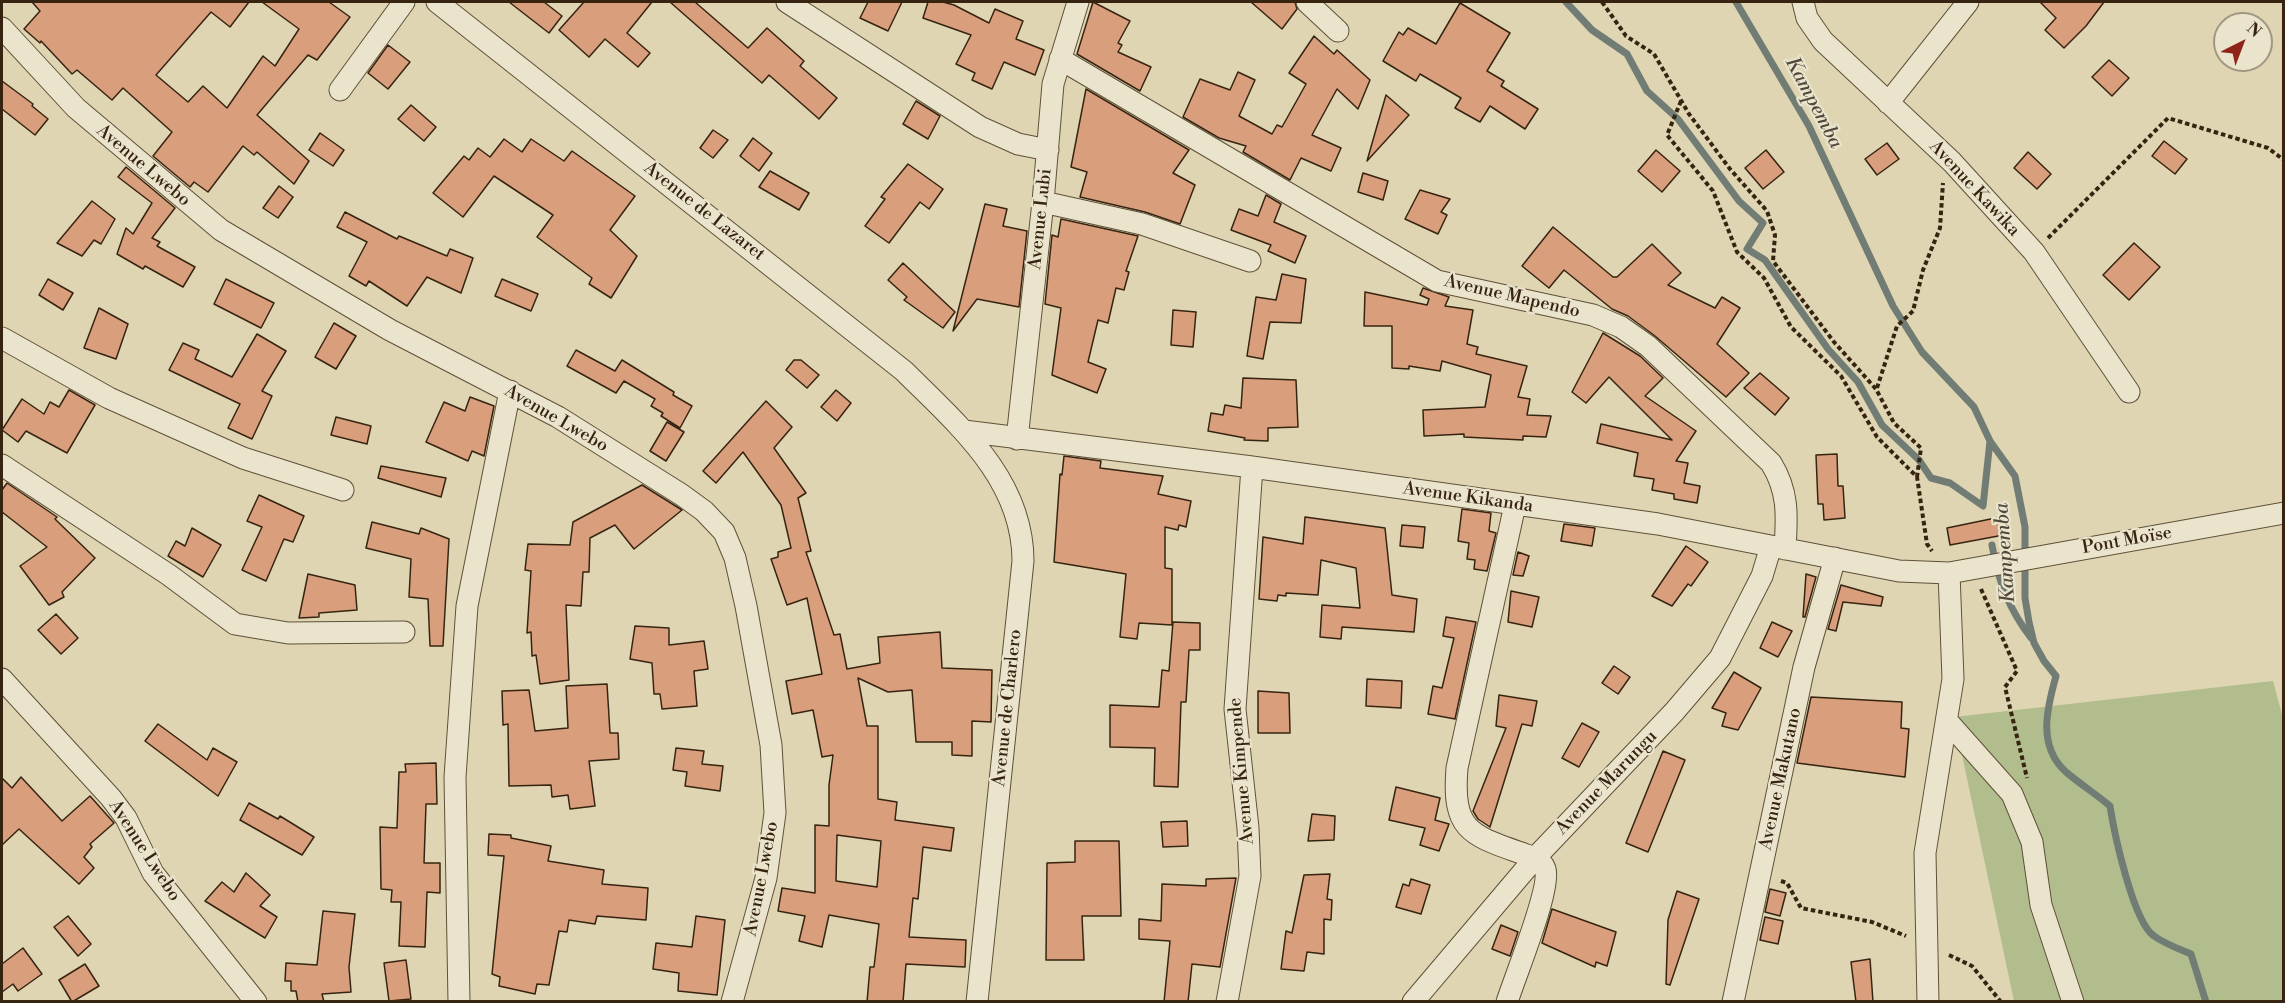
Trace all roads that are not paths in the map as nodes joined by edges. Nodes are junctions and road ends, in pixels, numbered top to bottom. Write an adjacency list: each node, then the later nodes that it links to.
1 (404, 2): 11 (street)
2 (437, 2): 19 (street, Avenue de Lazaret)
3 (787, 2): 13 (street)
4 (1077, 2): 10 (street, Avenue Lubi)
5 (1307, 2): 9 (street)
6 (1803, 2): 12 (street, Avenue Kawika)
7 (1968, 2): 12 (street)
8 (2, 28): 17 (street, Avenue Lwebo)
9 (1338, 31)
10 (1060, 59): 13 (street, Avenue Lubi); 26 (street, Avenue Mapendo)
11 (340, 90)
12 (1888, 103): 18 (street, Avenue Kawika)
13 (1048, 150): 14 (street, Avenue Lubi)
14 (1043, 202): 15 (street); 20 (street, Avenue Lubi)
15 (1250, 261)
16 (2, 338): 23 (street)
17 (510, 391): 35 (street); 36 (street, Avenue Lwebo)
18 (2129, 392)
19 (964, 431): 20 (street, Avenue Kikanda); 37 (street, Avenue de Charlero)
20 (1017, 439): 22 (street, Avenue Kikanda)
21 (2, 465): 30 (street)
22 (1252, 467): 24 (street, Avenue Kikanda); 38 (street, Avenue Kimpende)
23 (343, 490)
24 (1515, 505): 26 (street, Avenue Kikanda); 33 (street)
25 (2283, 513): 28 (street, Pont Moïse)
26 (1778, 547): 27 (street, Avenue Kikanda); 33 (street, Avenue Marungu)
27 (1835, 558): 29 (street, Avenue Kikanda); 41 (street, Avenue Makutano)
28 (1970, 569): 29 (street, Avenue Kikanda)
29 (1949, 573): 32 (street)
30 (404, 632)
31 (2, 679): 34 (street, Avenue Lwebo)
32 (1948, 722): 42 (street); 43 (street)
33 (1535, 858): 39 (street, Avenue Marungu); 40 (street)
34 (256, 1002)
35 (459, 1002)
36 (732, 1002)
37 (977, 1002)
38 (1227, 1002)
39 (1413, 1002)
40 (1507, 1002)
41 (1733, 1002)
42 (1928, 1002)
43 (2073, 1002)

